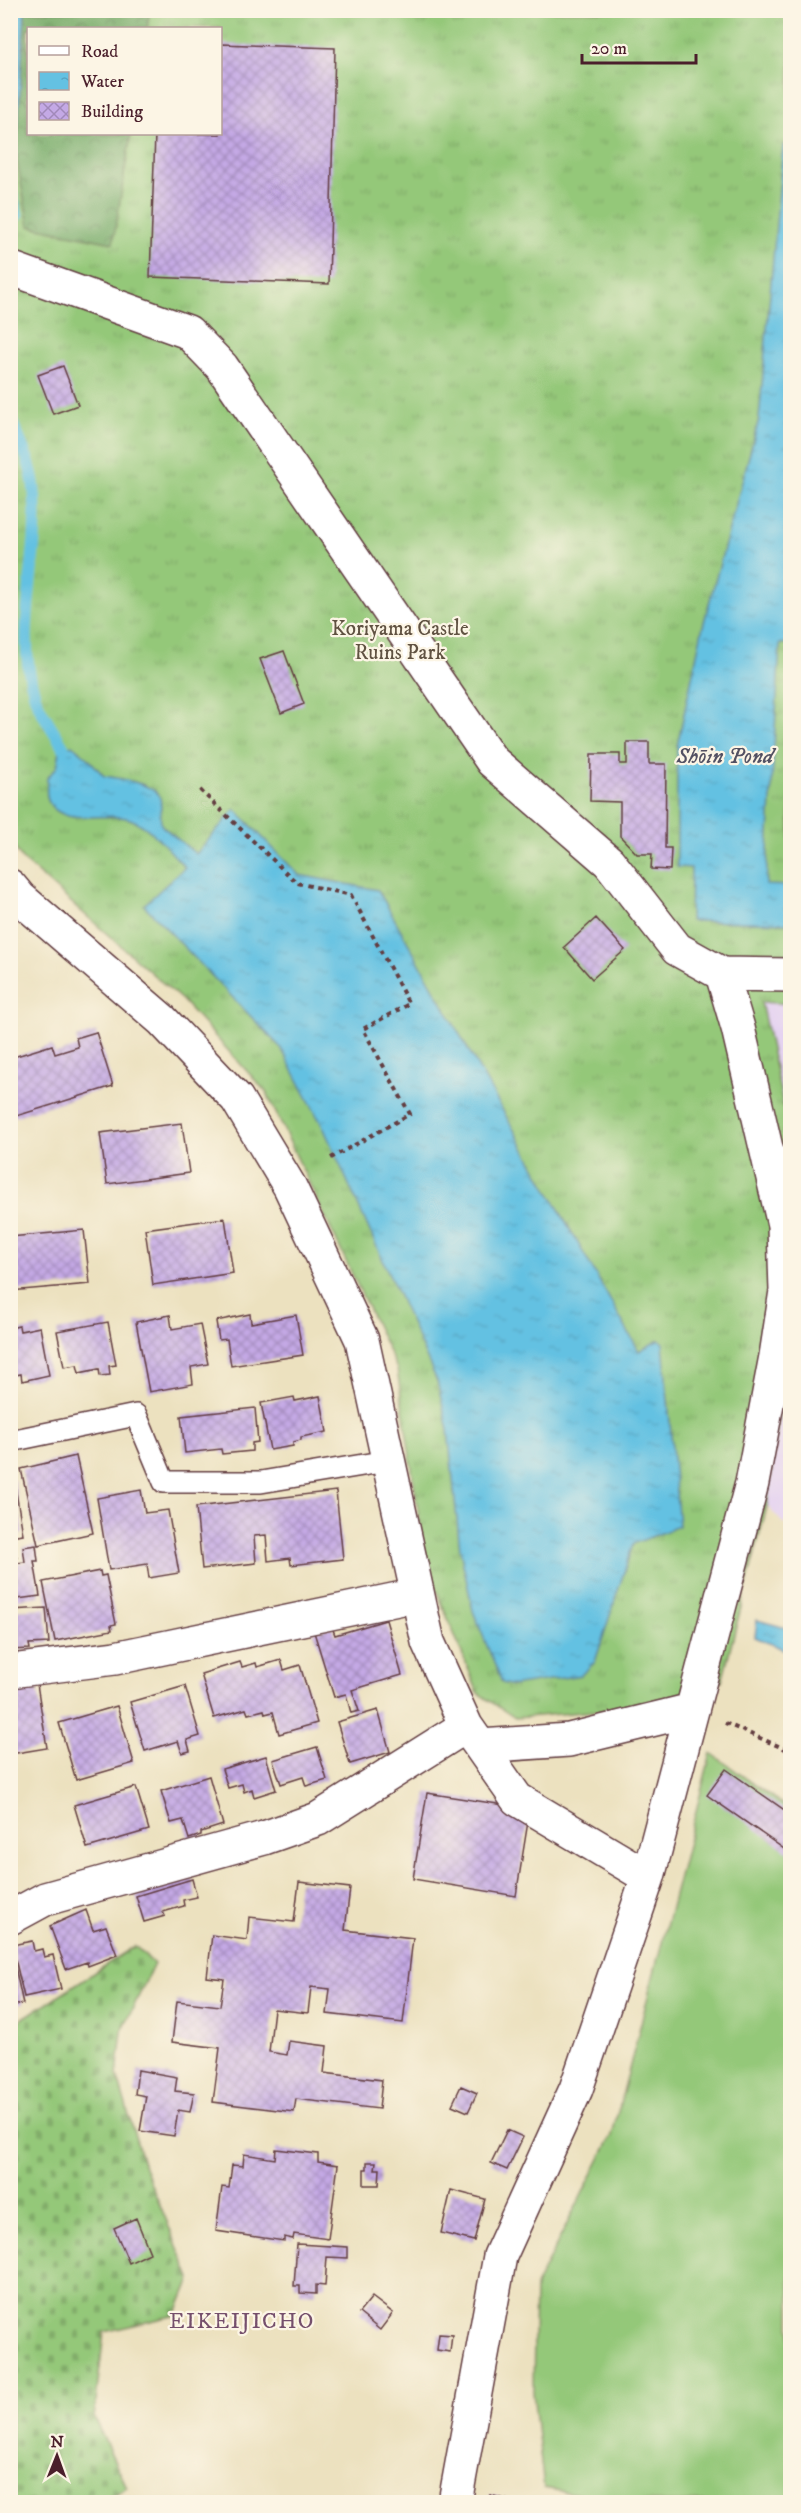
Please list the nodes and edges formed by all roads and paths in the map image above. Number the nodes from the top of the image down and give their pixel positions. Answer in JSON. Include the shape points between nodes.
{"nodes":[{"id":1,"x":10,"y":268,"type":"edge"},
{"id":2,"x":200,"y":790,"type":"dead end"},
{"id":3,"x":14,"y":894,"type":"edge"},
{"id":4,"x":722,"y":974,"type":"junction"},
{"id":5,"x":790,"y":975,"type":"edge"},
{"id":6,"x":331,"y":1158,"type":"dead end"},
{"id":7,"x":10,"y":1440,"type":"edge"},
{"id":8,"x":387,"y":1461,"type":"junction"},
{"id":9,"x":417,"y":1595,"type":"junction"},
{"id":10,"x":10,"y":1671,"type":"edge"},
{"id":11,"x":790,"y":1674,"type":"edge"},
{"id":12,"x":790,"y":1694,"type":"edge"},
{"id":13,"x":692,"y":1710,"type":"junction"},
{"id":14,"x":473,"y":1736,"type":"junction"},
{"id":15,"x":790,"y":1750,"type":"edge"},
{"id":16,"x":648,"y":1876,"type":"junction"},
{"id":17,"x":10,"y":1918,"type":"edge"},
{"id":18,"x":455,"y":2502,"type":"edge"}],
"edges":[{"from":1,"to":4,"type":"street","via":[[188,332],[222,367],[492,761],[609,862],[677,949]]},
{"from":2,"to":6,"type":"path","via":[[297,883],[351,895],[409,1004],[363,1029],[410,1114]]},
{"from":3,"to":8,"type":"street","via":[[162,1020],[237,1100],[290,1187],[362,1340]]},
{"from":4,"to":5,"type":"street"},
{"from":4,"to":13,"type":"street","via":[[784,1225],[786,1291],[752,1483]]},
{"from":7,"to":8,"type":"lane","via":[[136,1415],[164,1482],[261,1482]]},
{"from":8,"to":9,"type":"street"},
{"from":9,"to":10,"type":"street","via":[[116,1658]]},
{"from":9,"to":14,"type":"street","via":[[428,1642]]},
{"from":11,"to":12,"type":"path","via":[[784,1692]]},
{"from":13,"to":14,"type":"street","via":[[569,1740]]},
{"from":13,"to":15,"type":"path"},
{"from":13,"to":16,"type":"street"},
{"from":14,"to":16,"type":"street","via":[[518,1799]]},
{"from":14,"to":17,"type":"street","via":[[318,1819],[264,1838],[45,1899]]},
{"from":16,"to":18,"type":"street","via":[[576,2089],[500,2256]]}]}
